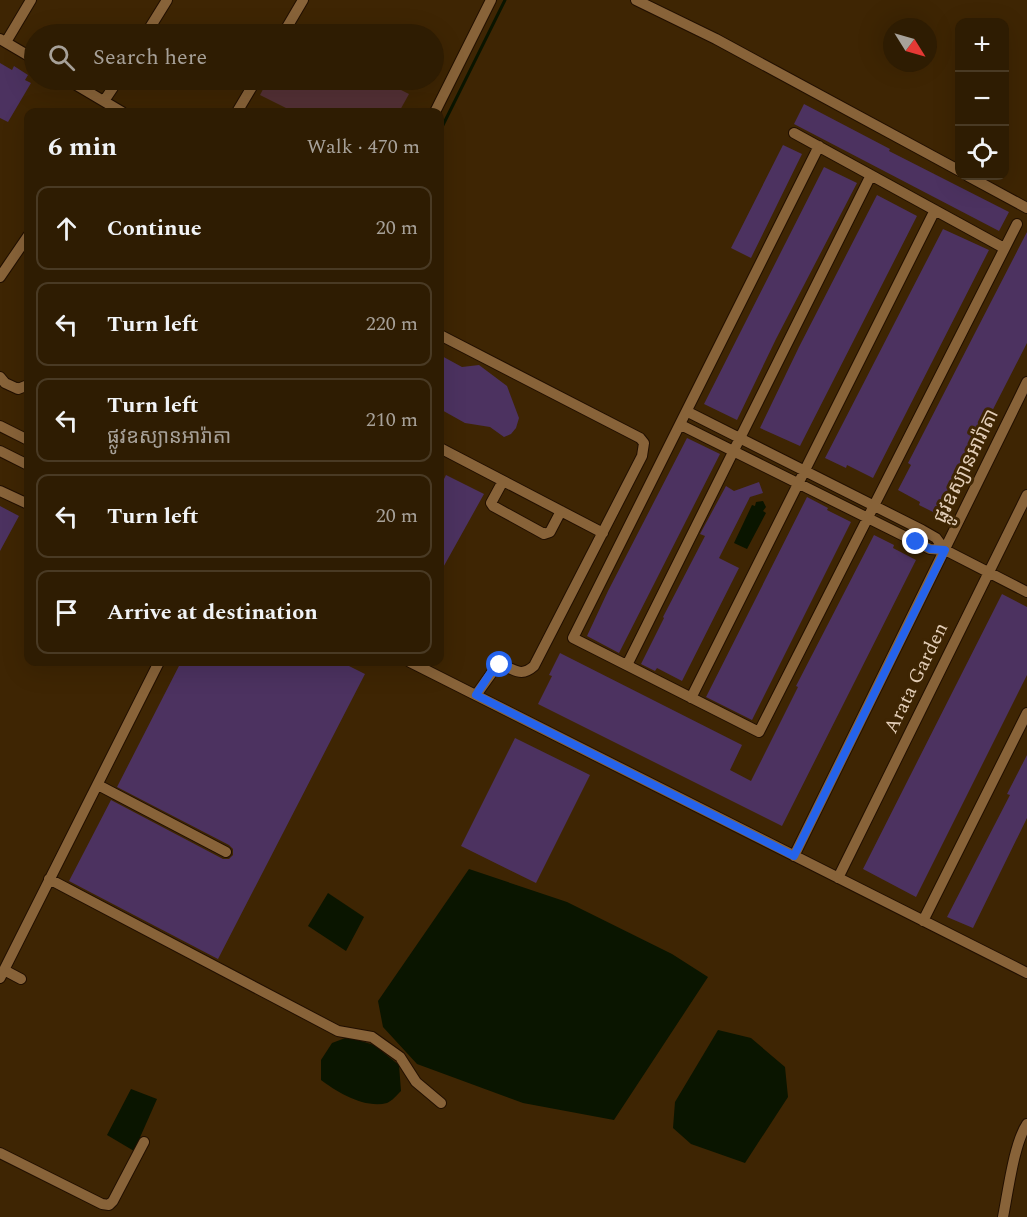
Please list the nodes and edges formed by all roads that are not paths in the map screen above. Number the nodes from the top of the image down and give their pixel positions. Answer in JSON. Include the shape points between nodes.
{"nodes":[{"id":1,"x":31,"y":0,"type":"edge"},
{"id":2,"x":167,"y":0,"type":"edge"},
{"id":3,"x":303,"y":0,"type":"edge"},
{"id":4,"x":491,"y":0,"type":"edge"},
{"id":5,"x":636,"y":0,"type":"edge"},
{"id":6,"x":152,"y":24,"type":"edge"},
{"id":7,"x":289,"y":24,"type":"edge"},
{"id":8,"x":3,"y":40,"type":"edge"},
{"id":9,"x":24,"y":53,"type":"edge"},
{"id":10,"x":85,"y":90,"type":"edge"},
{"id":11,"x":111,"y":90,"type":"edge"},
{"id":12,"x":250,"y":90,"type":"edge"},
{"id":13,"x":104,"y":101,"type":"junction"},
{"id":14,"x":115,"y":108,"type":"edge"},
{"id":15,"x":239,"y":108,"type":"edge"},
{"id":16,"x":437,"y":108,"type":"edge"},
{"id":17,"x":794,"y":132,"type":"dead end"},
{"id":18,"x":819,"y":146,"type":"junction"},
{"id":19,"x":955,"y":168,"type":"edge"},
{"id":20,"x":871,"y":175,"type":"junction"},
{"id":21,"x":975,"y":180,"type":"edge"},
{"id":22,"x":1027,"y":208,"type":"edge"},
{"id":23,"x":935,"y":210,"type":"junction"},
{"id":24,"x":1017,"y":224,"type":"dead end"},
{"id":25,"x":24,"y":242,"type":"edge"},
{"id":26,"x":1004,"y":248,"type":"junction"},
{"id":27,"x":0,"y":277,"type":"edge"},
{"id":28,"x":444,"y":336,"type":"edge"},
{"id":29,"x":0,"y":377,"type":"edge"},
{"id":30,"x":1027,"y":382,"type":"edge"},
{"id":31,"x":24,"y":387,"type":"edge"},
{"id":32,"x":688,"y":412,"type":"junction"},
{"id":33,"x":681,"y":425,"type":"junction"},
{"id":34,"x":0,"y":426,"type":"edge"},
{"id":35,"x":24,"y":438,"type":"edge"},
{"id":36,"x":741,"y":438,"type":"junction"},
{"id":37,"x":0,"y":451,"type":"edge"},
{"id":38,"x":444,"y":451,"type":"edge"},
{"id":39,"x":734,"y":452,"type":"junction"},
{"id":40,"x":24,"y":463,"type":"edge"},
{"id":41,"x":805,"y":471,"type":"junction"},
{"id":42,"x":503,"y":481,"type":"junction"},
{"id":43,"x":799,"y":484,"type":"junction"},
{"id":44,"x":0,"y":491,"type":"edge"},
{"id":45,"x":1027,"y":495,"type":"edge"},
{"id":46,"x":24,"y":502,"type":"edge"},
{"id":47,"x":874,"y":505,"type":"junction"},
{"id":48,"x":561,"y":511,"type":"junction"},
{"id":49,"x":867,"y":518,"type":"junction"},
{"id":50,"x":603,"y":533,"type":"junction"},
{"id":51,"x":945,"y":550,"type":"junction"},
{"id":52,"x":989,"y":572,"type":"junction"},
{"id":53,"x":1027,"y":592,"type":"edge"},
{"id":54,"x":627,"y":665,"type":"junction"},
{"id":55,"x":157,"y":666,"type":"edge"},
{"id":56,"x":418,"y":666,"type":"edge"},
{"id":57,"x":476,"y":695,"type":"junction"},
{"id":58,"x":691,"y":698,"type":"junction"},
{"id":59,"x":1027,"y":712,"type":"edge"},
{"id":60,"x":98,"y":785,"type":"junction"},
{"id":61,"x":226,"y":852,"type":"dead end"},
{"id":62,"x":794,"y":856,"type":"junction"},
{"id":63,"x":838,"y":878,"type":"junction"},
{"id":64,"x":50,"y":879,"type":"junction"},
{"id":65,"x":923,"y":921,"type":"junction"},
{"id":66,"x":1027,"y":973,"type":"edge"},
{"id":67,"x":2,"y":974,"type":"edge"},
{"id":68,"x":21,"y":979,"type":"dead end"},
{"id":69,"x":441,"y":1103,"type":"dead end"},
{"id":70,"x":1027,"y":1124,"type":"edge"},
{"id":71,"x":144,"y":1142,"type":"dead end"},
{"id":72,"x":0,"y":1153,"type":"edge"},
{"id":73,"x":1004,"y":1217,"type":"edge"}],
"edges":[{"from":1,"to":8,"type":"street"},
{"from":2,"to":6,"type":"street"},
{"from":3,"to":7,"type":"street"},
{"from":4,"to":16,"type":"street"},
{"from":5,"to":19,"type":"street"},
{"from":8,"to":9,"type":"street"},
{"from":10,"to":13,"type":"street"},
{"from":11,"to":13,"type":"street"},
{"from":12,"to":15,"type":"street"},
{"from":13,"to":14,"type":"street"},
{"from":17,"to":18,"type":"street"},
{"from":18,"to":20,"type":"street"},
{"from":18,"to":32,"type":"street"},
{"from":20,"to":23,"type":"street"},
{"from":20,"to":36,"type":"street"},
{"from":21,"to":22,"type":"street"},
{"from":23,"to":26,"type":"street"},
{"from":23,"to":41,"type":"street"},
{"from":24,"to":26,"type":"street"},
{"from":25,"to":27,"type":"street"},
{"from":26,"to":47,"type":"street"},
{"from":28,"to":50,"type":"street","via":[[640,438],[644,443],[642,456]]},
{"from":29,"to":31,"type":"street","via":[[18,389]]},
{"from":30,"to":51,"type":"street","name":"ផ្លូវឧស្យានអារ៉ាតា"},
{"from":32,"to":33,"type":"street"},
{"from":32,"to":36,"type":"street"},
{"from":33,"to":39,"type":"street"},
{"from":33,"to":54,"type":"street","via":[[573,638]]},
{"from":34,"to":35,"type":"street"},
{"from":36,"to":39,"type":"street"},
{"from":36,"to":41,"type":"street"},
{"from":37,"to":40,"type":"street"},
{"from":38,"to":42,"type":"street"},
{"from":39,"to":43,"type":"street"},
{"from":39,"to":54,"type":"street"},
{"from":41,"to":43,"type":"street"},
{"from":41,"to":47,"type":"street"},
{"from":42,"to":48,"type":"street"},
{"from":42,"to":48,"type":"street","via":[[493,506],[544,534],[550,532]]},
{"from":43,"to":49,"type":"street"},
{"from":43,"to":58,"type":"street"},
{"from":44,"to":46,"type":"street"},
{"from":45,"to":52,"type":"street","name":"Arata Garden"},
{"from":47,"to":49,"type":"street"},
{"from":47,"to":51,"type":"street","via":[[936,537]]},
{"from":48,"to":50,"type":"street"},
{"from":49,"to":51,"type":"street","via":[[930,549]]},
{"from":49,"to":58,"type":"street","via":[[759,732]]},
{"from":50,"to":57,"type":"street","via":[[534,666],[522,672],[496,667]]},
{"from":51,"to":52,"type":"street"},
{"from":51,"to":62,"type":"street","name":"ផ្លូវឧស្យានអារ៉ាតា"},
{"from":52,"to":53,"type":"street"},
{"from":52,"to":63,"type":"street","name":"Arata Garden"},
{"from":54,"to":58,"type":"street"},
{"from":55,"to":60,"type":"street"},
{"from":56,"to":57,"type":"street"},
{"from":57,"to":62,"type":"street"},
{"from":59,"to":65,"type":"street"},
{"from":60,"to":61,"type":"street"},
{"from":60,"to":64,"type":"street"},
{"from":62,"to":63,"type":"street"},
{"from":63,"to":65,"type":"street"},
{"from":64,"to":67,"type":"street"},
{"from":64,"to":69,"type":"street","via":[[338,1031],[372,1037],[400,1056],[416,1083]]},
{"from":65,"to":66,"type":"street"},
{"from":67,"to":68,"type":"street"},
{"from":70,"to":73,"type":"street","via":[[1016,1155]]},
{"from":71,"to":72,"type":"street","via":[[109,1205]]}]}
